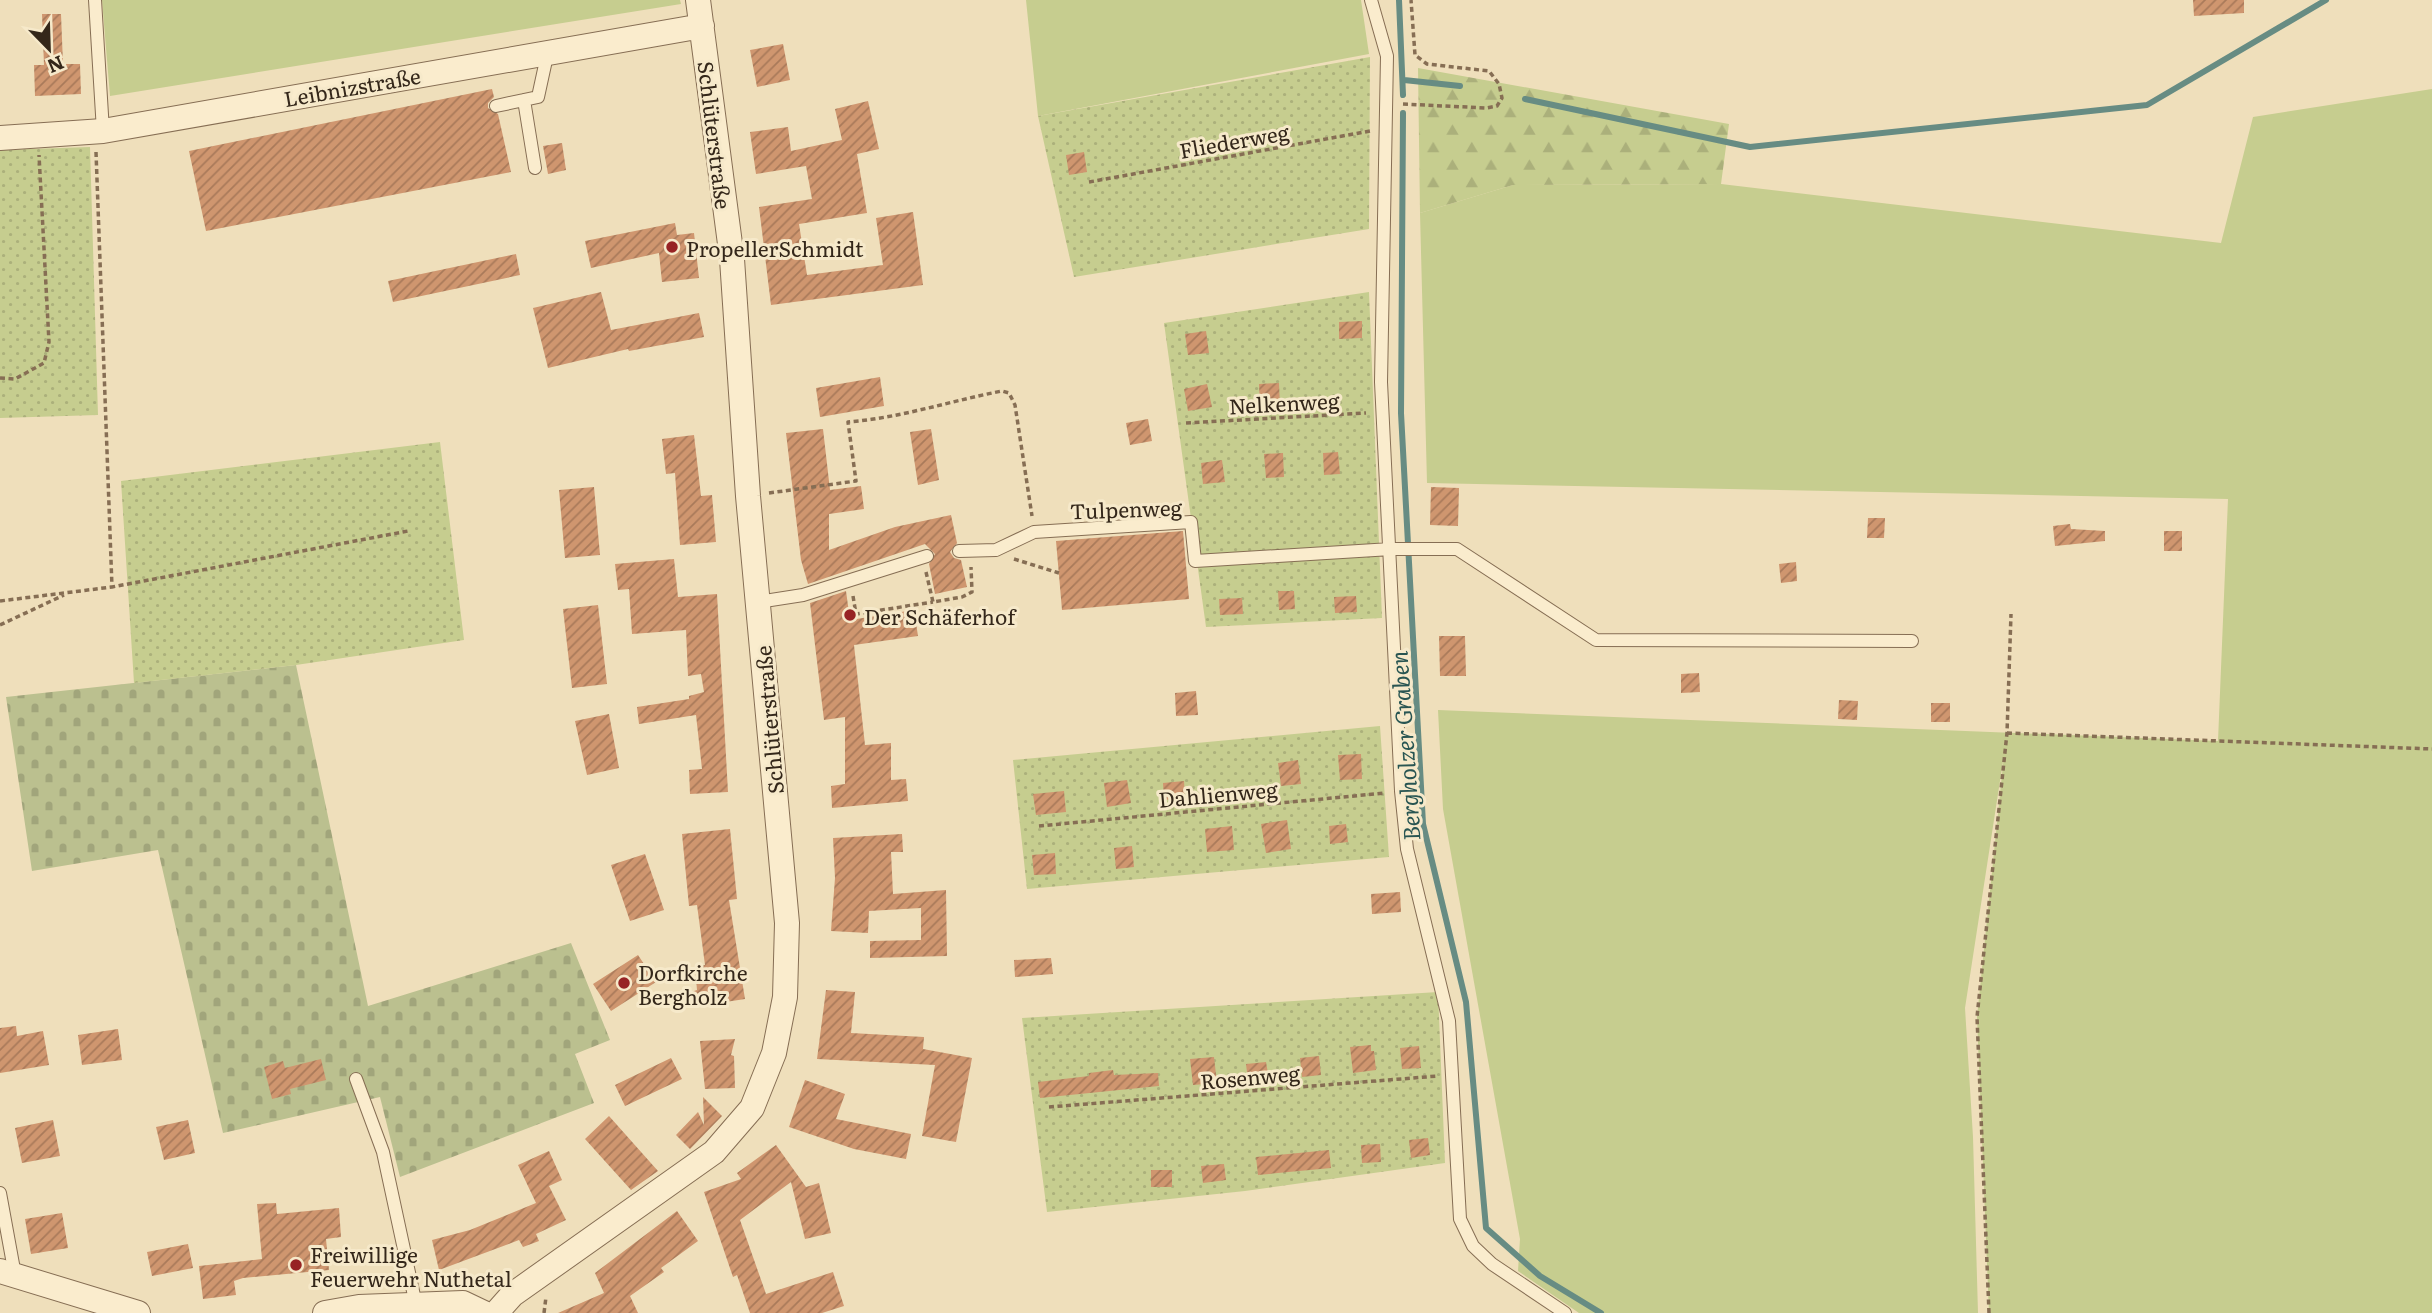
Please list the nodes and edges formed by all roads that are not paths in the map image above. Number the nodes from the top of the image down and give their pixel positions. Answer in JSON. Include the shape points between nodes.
{"nodes":[{"id":1,"x":95,"y":0,"type":"edge"},
{"id":2,"x":698,"y":0,"type":"edge"},
{"id":3,"x":1371,"y":0,"type":"edge"},
{"id":4,"x":702,"y":26,"type":"junction"},
{"id":5,"x":548,"y":51,"type":"junction"},
{"id":6,"x":524,"y":100,"type":"junction"},
{"id":7,"x":496,"y":106,"type":"dead end"},
{"id":8,"x":99,"y":132,"type":"junction"},
{"id":9,"x":0,"y":138,"type":"edge"},
{"id":10,"x":536,"y":168,"type":"dead end"},
{"id":11,"x":1391,"y":549,"type":"junction"},
{"id":12,"x":964,"y":551,"type":"road end"},
{"id":13,"x":925,"y":557,"type":"road end"},
{"id":14,"x":758,"y":603,"type":"junction"},
{"id":15,"x":1912,"y":641,"type":"dead end"},
{"id":16,"x":356,"y":1079,"type":"dead end"},
{"id":17,"x":0,"y":1193,"type":"edge"},
{"id":18,"x":7,"y":1274,"type":"edge"},
{"id":19,"x":416,"y":1305,"type":"junction"},
{"id":20,"x":138,"y":1313,"type":"edge"},
{"id":21,"x":325,"y":1313,"type":"edge"},
{"id":22,"x":484,"y":1313,"type":"edge"},
{"id":23,"x":496,"y":1313,"type":"edge"},
{"id":24,"x":1565,"y":1313,"type":"edge"}],
"edges":[{"from":1,"to":8,"type":"lane"},
{"from":2,"to":4,"type":"street","name":"Schlüterstraße"},
{"from":3,"to":11,"type":"lane","via":[[1387,56],[1383,412]]},
{"from":4,"to":5,"type":"street","name":"Leibnizstraße"},
{"from":4,"to":14,"type":"street","name":"Schlüterstraße","via":[[732,259]]},
{"from":5,"to":6,"type":"lane","via":[[538,97]]},
{"from":5,"to":8,"type":"street","name":"Leibnizstraße"},
{"from":6,"to":7,"type":"lane"},
{"from":6,"to":10,"type":"lane"},
{"from":8,"to":9,"type":"street","name":"Leibnizstraße"},
{"from":11,"to":12,"type":"lane","name":"Tulpenweg","via":[[1195,561],[1191,522],[1034,532],[996,550]]},
{"from":11,"to":15,"type":"lane","via":[[1457,549],[1596,640]]},
{"from":11,"to":24,"type":"lane","via":[[1401,791],[1407,849],[1449,1021],[1460,1219],[1473,1245],[1492,1264]]},
{"from":13,"to":14,"type":"lane","via":[[803,595]]},
{"from":14,"to":23,"type":"street","name":"Schlüterstraße","via":[[787,923],[786,997],[774,1053],[752,1108],[714,1152],[512,1295]]},
{"from":16,"to":19,"type":"lane","via":[[383,1152]]},
{"from":17,"to":18,"type":"lane"},
{"from":18,"to":20,"type":"street"},
{"from":19,"to":21,"type":"street"},
{"from":19,"to":22,"type":"street","via":[[463,1303]]}]}
